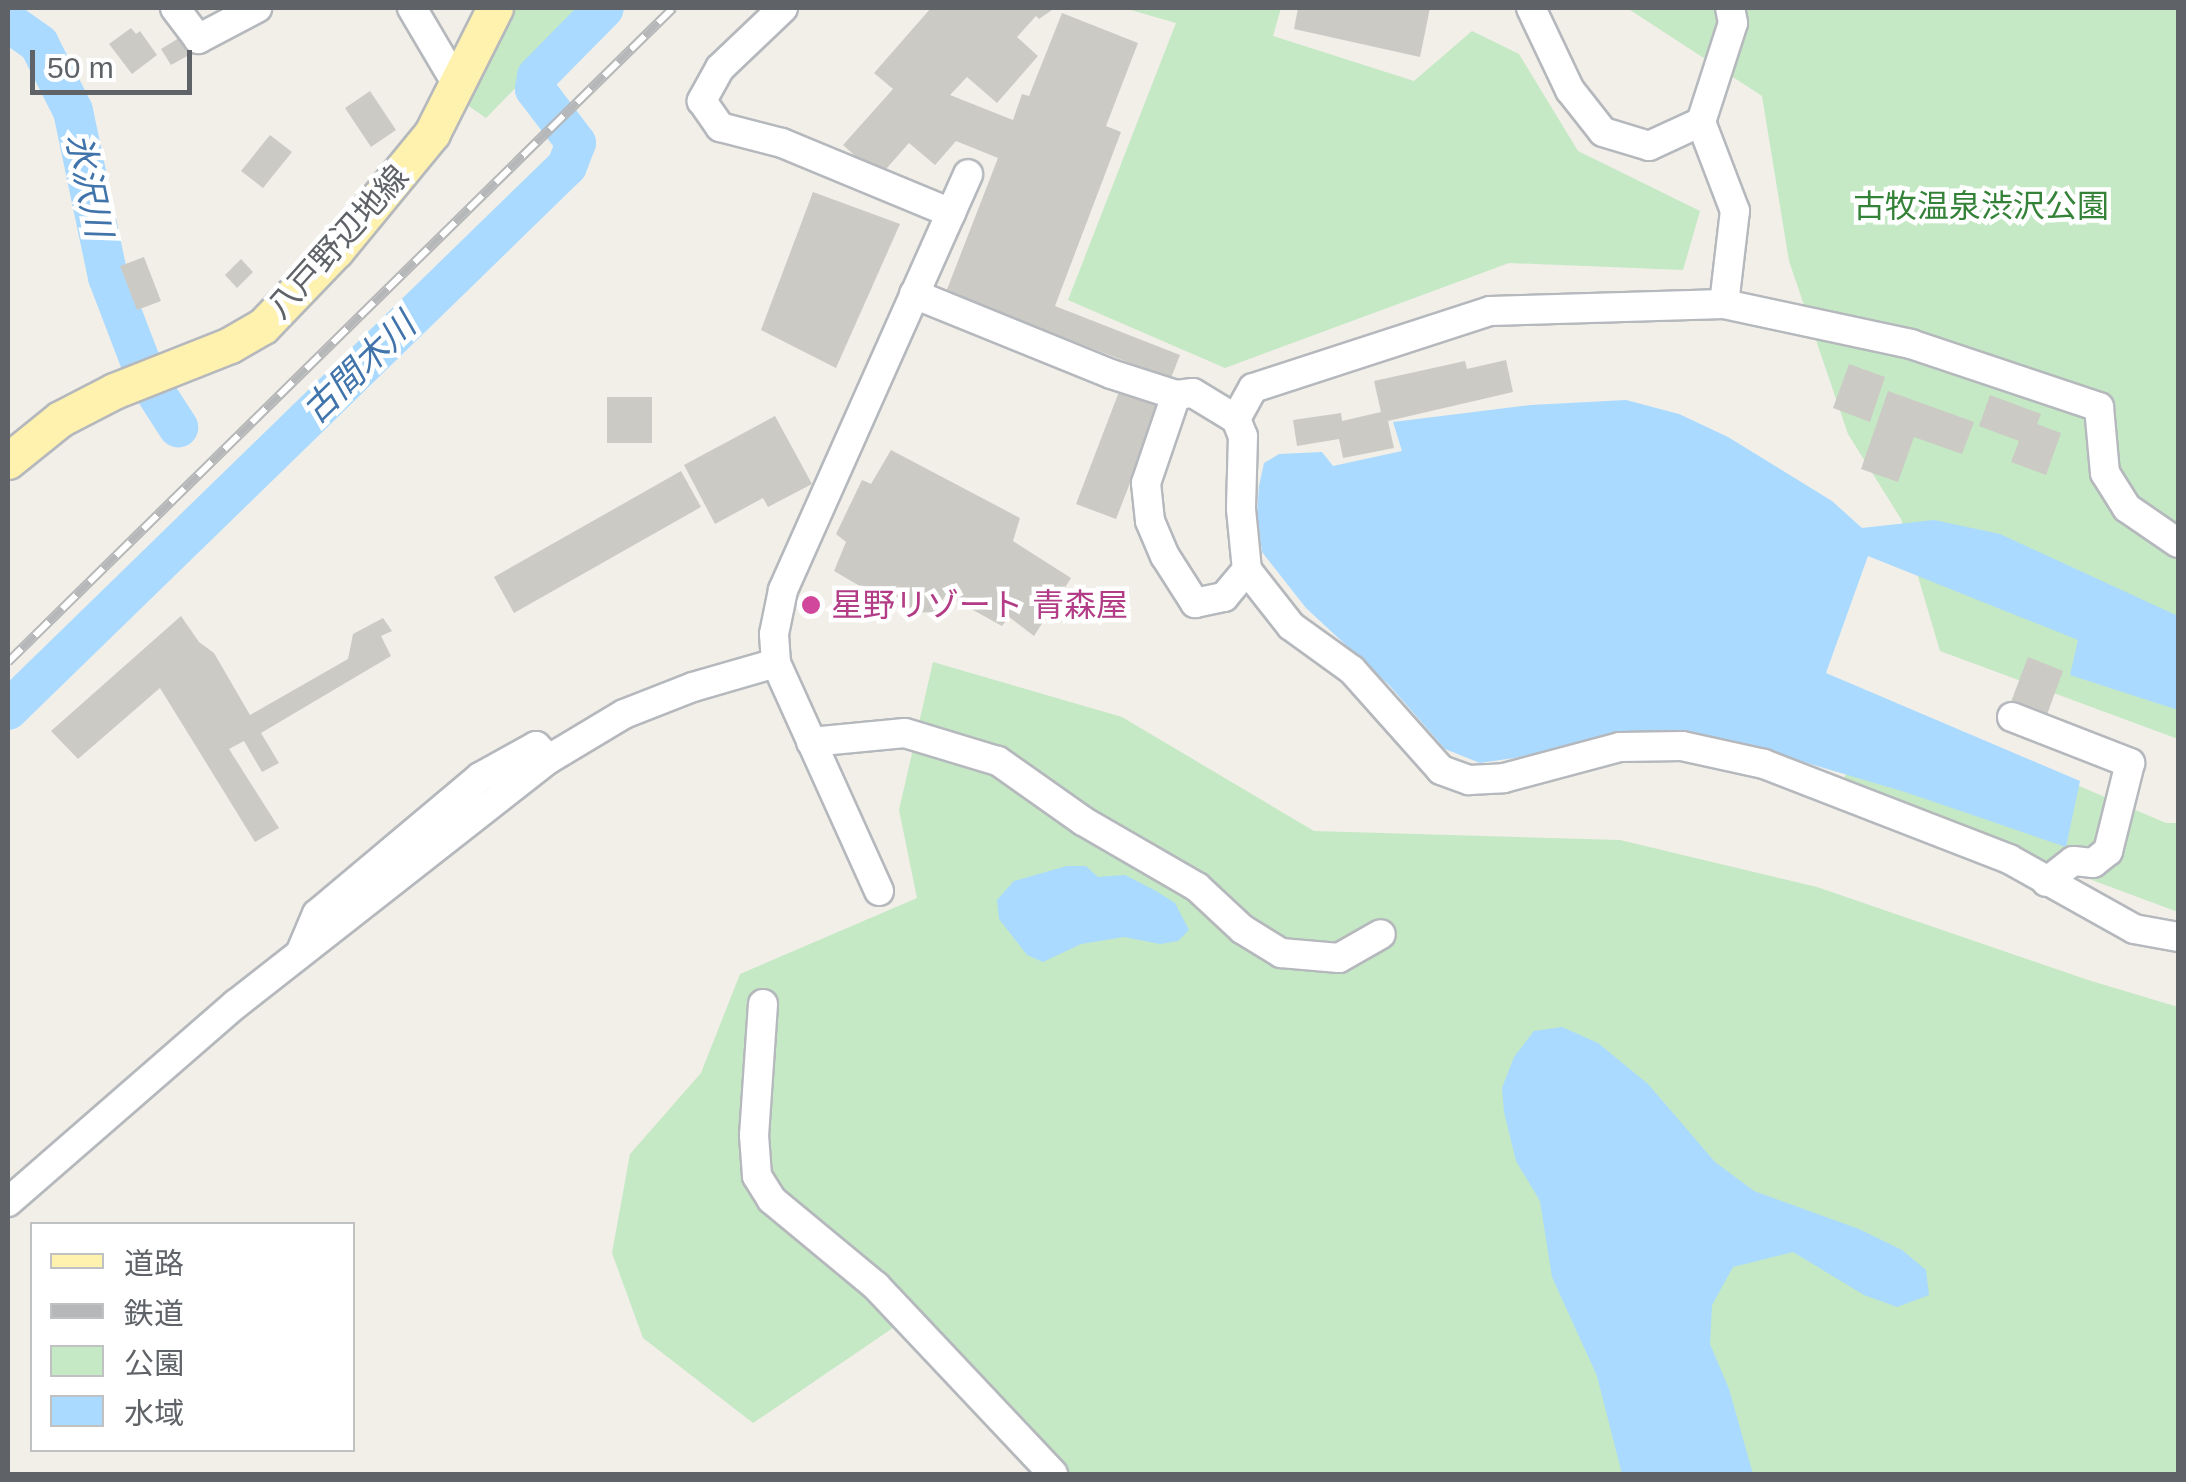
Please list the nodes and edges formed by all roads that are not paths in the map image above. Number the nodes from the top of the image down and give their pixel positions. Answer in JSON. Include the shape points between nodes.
{"nodes":[{"id":1,"x":175,"y":8,"type":"edge"},
{"id":2,"x":257,"y":8,"type":"edge"},
{"id":3,"x":412,"y":8,"type":"edge"},
{"id":4,"x":495,"y":8,"type":"edge"},
{"id":5,"x":782,"y":8,"type":"edge"},
{"id":6,"x":1531,"y":8,"type":"edge"},
{"id":7,"x":1730,"y":8,"type":"edge"},
{"id":8,"x":458,"y":86,"type":"junction"},
{"id":9,"x":1701,"y":122,"type":"junction"},
{"id":10,"x":968,"y":174,"type":"dead end"},
{"id":11,"x":950,"y":213,"type":"junction"},
{"id":12,"x":914,"y":294,"type":"junction"},
{"id":13,"x":1724,"y":304,"type":"junction"},
{"id":14,"x":1176,"y":396,"type":"junction"},
{"id":15,"x":1236,"y":419,"type":"junction"},
{"id":16,"x":8,"y":462,"type":"edge"},
{"id":17,"x":2178,"y":543,"type":"edge"},
{"id":18,"x":1246,"y":570,"type":"junction"},
{"id":19,"x":776,"y":664,"type":"junction"},
{"id":20,"x":2012,"y":717,"type":"dead end"},
{"id":21,"x":811,"y":742,"type":"junction"},
{"id":22,"x":2046,"y":882,"type":"junction"},
{"id":23,"x":879,"y":891,"type":"dead end"},
{"id":24,"x":1381,"y":934,"type":"dead end"},
{"id":25,"x":2178,"y":938,"type":"edge"},
{"id":26,"x":763,"y":1004,"type":"dead end"},
{"id":27,"x":8,"y":1202,"type":"edge"},
{"id":28,"x":1053,"y":1474,"type":"edge"}],
"edges":[{"from":1,"to":2,"type":"street","via":[[198,38]]},
{"from":3,"to":8,"type":"street"},
{"from":4,"to":8,"type":"main road","name":"八戸野辺地線"},
{"from":5,"to":11,"type":"street","via":[[720,68],[702,101],[720,127],[782,143]]},
{"from":6,"to":9,"type":"street","via":[[1570,90],[1604,132],[1649,146]]},
{"from":7,"to":9,"type":"street","via":[[1733,24]]},
{"from":8,"to":16,"type":"main road","name":"八戸野辺地線","via":[[395,183],[263,326],[60,419]]},
{"from":9,"to":13,"type":"street","via":[[1735,211]]},
{"from":10,"to":11,"type":"street"},
{"from":11,"to":12,"type":"street"},
{"from":12,"to":14,"type":"street"},
{"from":12,"to":19,"type":"street","via":[[782,590]]},
{"from":13,"to":15,"type":"street","via":[[1490,311],[1253,388]]},
{"from":13,"to":17,"type":"street","via":[[1911,344],[2099,407],[2106,474],[2127,508]]},
{"from":14,"to":15,"type":"street","via":[[1193,393]]},
{"from":14,"to":18,"type":"street","via":[[1146,484],[1150,521],[1195,603],[1224,597]]},
{"from":15,"to":18,"type":"street"},
{"from":18,"to":22,"type":"street","via":[[1291,626],[1352,670],[1441,770],[1469,780],[1504,778],[1620,748],[1682,746],[1764,764],[2009,859]]},
{"from":19,"to":21,"type":"street"},
{"from":19,"to":27,"type":"street","via":[[693,686],[624,714],[549,759],[145,1078]]},
{"from":20,"to":22,"type":"street","via":[[2130,764],[2108,851],[2094,863],[2073,861]]},
{"from":21,"to":23,"type":"street"},
{"from":21,"to":24,"type":"street","via":[[905,733],[998,761],[1197,887],[1242,929],[1281,953],[1339,958]]},
{"from":22,"to":25,"type":"street","via":[[2134,929]]},
{"from":26,"to":28,"type":"street","via":[[757,1176],[772,1200],[876,1286]]}]}
